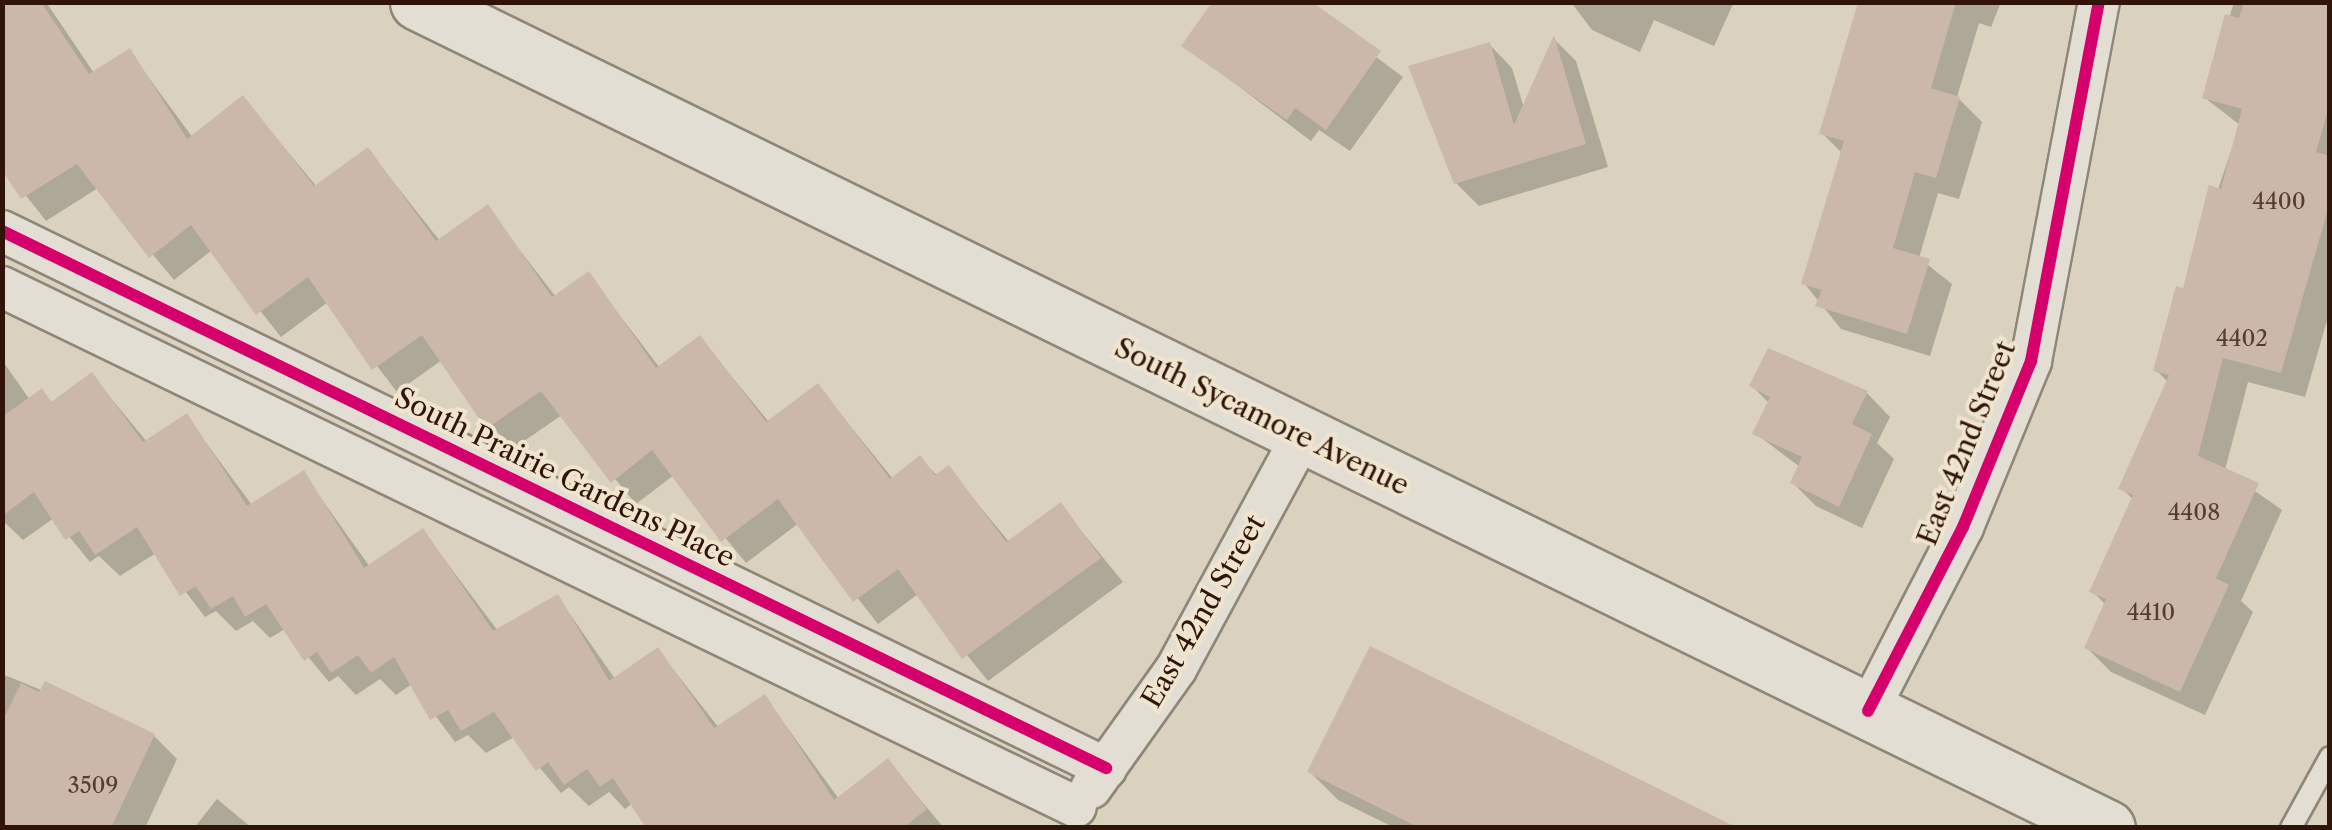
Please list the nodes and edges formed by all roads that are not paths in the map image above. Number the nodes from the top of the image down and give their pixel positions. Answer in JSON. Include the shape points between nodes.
{"nodes":[{"id":1,"x":418,"y":2,"type":"edge"},
{"id":2,"x":2099,"y":2,"type":"edge"},
{"id":3,"x":2,"y":232,"type":"edge"},
{"id":4,"x":2,"y":288,"type":"edge"},
{"id":5,"x":1302,"y":436,"type":"junction"},
{"id":6,"x":1868,"y":711,"type":"junction"},
{"id":7,"x":2330,"y":757,"type":"edge"},
{"id":8,"x":1106,"y":768,"type":"junction"},
{"id":9,"x":1067,"y":817,"type":"edge"},
{"id":10,"x":2106,"y":828,"type":"edge"},
{"id":11,"x":2291,"y":828,"type":"edge"}],
"edges":[{"from":1,"to":5,"type":"main road","name":"South Sycamore Avenue"},
{"from":2,"to":6,"type":"street","name":"East 42nd Street","via":[[2032,361],[1962,527]]},
{"from":3,"to":8,"type":"street","name":"South Prairie Gardens Place"},
{"from":4,"to":9,"type":"street"},
{"from":5,"to":6,"type":"main road","name":"South Sycamore Avenue"},
{"from":5,"to":8,"type":"street","name":"East 42nd Street","via":[[1176,668]]},
{"from":6,"to":10,"type":"main road","name":"South Sycamore Avenue"},
{"from":7,"to":11,"type":"lane"},
{"from":8,"to":9,"type":"street","name":"East 42nd Street"}]}
